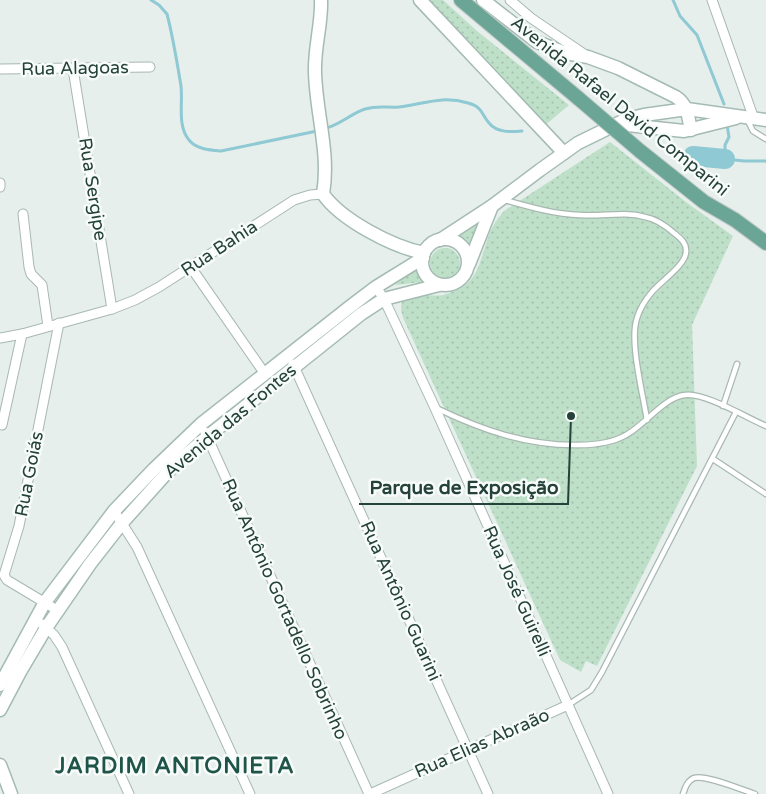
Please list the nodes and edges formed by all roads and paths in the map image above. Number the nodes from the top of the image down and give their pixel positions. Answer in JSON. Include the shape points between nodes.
{"nodes":[{"id":1,"x":321,"y":0,"type":"edge"},
{"id":2,"x":420,"y":0,"type":"edge"},
{"id":3,"x":461,"y":0,"type":"edge"},
{"id":4,"x":483,"y":0,"type":"edge"},
{"id":5,"x":510,"y":0,"type":"edge"},
{"id":6,"x":713,"y":1,"type":"edge"},
{"id":7,"x":588,"y":57,"type":"junction"},
{"id":8,"x":150,"y":67,"type":"dead end"},
{"id":9,"x":73,"y":69,"type":"junction"},
{"id":10,"x":0,"y":70,"type":"edge"},
{"id":11,"x":686,"y":109,"type":"junction"},
{"id":12,"x":666,"y":112,"type":"junction"},
{"id":13,"x":751,"y":119,"type":"edge"},
{"id":14,"x":618,"y":124,"type":"junction"},
{"id":15,"x":668,"y":130,"type":"junction"},
{"id":16,"x":691,"y":130,"type":"junction"},
{"id":17,"x":766,"y":139,"type":"edge"},
{"id":18,"x":564,"y":153,"type":"junction"},
{"id":19,"x":0,"y":183,"type":"edge"},
{"id":20,"x":0,"y":187,"type":"edge"},
{"id":21,"x":323,"y":194,"type":"junction"},
{"id":22,"x":497,"y":203,"type":"junction"},
{"id":23,"x":23,"y":214,"type":"dead end"},
{"id":24,"x":735,"y":220,"type":"junction"},
{"id":25,"x":766,"y":232,"type":"edge"},
{"id":26,"x":440,"y":240,"type":"junction"},
{"id":27,"x":766,"y":243,"type":"edge"},
{"id":28,"x":423,"y":256,"type":"junction"},
{"id":29,"x":190,"y":266,"type":"junction"},
{"id":30,"x":467,"y":270,"type":"junction"},
{"id":31,"x":440,"y":285,"type":"junction"},
{"id":32,"x":376,"y":287,"type":"junction"},
{"id":33,"x":384,"y":299,"type":"junction"},
{"id":34,"x":112,"y":309,"type":"junction"},
{"id":35,"x":59,"y":323,"type":"junction"},
{"id":36,"x":48,"y":326,"type":"junction"},
{"id":37,"x":22,"y":334,"type":"junction"},
{"id":38,"x":0,"y":338,"type":"edge"},
{"id":39,"x":289,"y":354,"type":"junction"},
{"id":40,"x":737,"y":364,"type":"dead end"},
{"id":41,"x":295,"y":366,"type":"junction"},
{"id":42,"x":265,"y":374,"type":"junction"},
{"id":43,"x":723,"y":406,"type":"junction"},
{"id":44,"x":435,"y":408,"type":"junction"},
{"id":45,"x":736,"y":412,"type":"junction"},
{"id":46,"x":647,"y":420,"type":"junction"},
{"id":47,"x":201,"y":424,"type":"junction"},
{"id":48,"x":2,"y":425,"type":"dead end"},
{"id":49,"x":766,"y":426,"type":"edge"},
{"id":50,"x":207,"y":437,"type":"junction"},
{"id":51,"x":713,"y":459,"type":"junction"},
{"id":52,"x":766,"y":494,"type":"edge"},
{"id":53,"x":114,"y":511,"type":"junction"},
{"id":54,"x":122,"y":523,"type":"junction"},
{"id":55,"x":45,"y":602,"type":"junction"},
{"id":56,"x":57,"y":610,"type":"junction"},
{"id":57,"x":35,"y":619,"type":"junction"},
{"id":58,"x":46,"y":628,"type":"junction"},
{"id":59,"x":0,"y":685,"type":"edge"},
{"id":60,"x":568,"y":705,"type":"junction"},
{"id":61,"x":0,"y":710,"type":"edge"},
{"id":62,"x":469,"y":750,"type":"junction"},
{"id":63,"x":0,"y":765,"type":"edge"},
{"id":64,"x":2,"y":779,"type":"edge"},
{"id":65,"x":12,"y":794,"type":"edge"},
{"id":66,"x":129,"y":794,"type":"edge"},
{"id":67,"x":250,"y":794,"type":"edge"},
{"id":68,"x":369,"y":794,"type":"edge"},
{"id":69,"x":488,"y":794,"type":"edge"},
{"id":70,"x":608,"y":794,"type":"edge"},
{"id":71,"x":683,"y":794,"type":"edge"},
{"id":72,"x":755,"y":794,"type":"edge"}],
"edges":[{"from":1,"to":21,"type":"main road","via":[[315,56],[325,157]]},
{"from":2,"to":18,"type":"main road"},
{"from":3,"to":24,"type":"main road","name":"Avenida Rafael David Comparini","bridge":true,"via":[[640,151],[704,202]]},
{"from":4,"to":7,"type":"main road","via":[[537,42]]},
{"from":5,"to":7,"type":"street"},
{"from":6,"to":13,"type":"street"},
{"from":7,"to":11,"type":"main road","via":[[634,74],[681,100]]},
{"from":8,"to":9,"type":"street","name":"Rua Alagoas"},
{"from":9,"to":10,"type":"street","name":"Rua Alagoas"},
{"from":9,"to":34,"type":"street","name":"Rua Sergipe"},
{"from":11,"to":12,"type":"main road","name":"Avenida das Fontes"},
{"from":11,"to":13,"type":"main road","name":"Avenida das Fontes"},
{"from":11,"to":16,"type":"main road"},
{"from":12,"to":14,"type":"main road","name":"Avenida das Fontes","via":[[636,116]]},
{"from":12,"to":15,"type":"main road"},
{"from":13,"to":16,"type":"main road"},
{"from":13,"to":17,"type":"lane","via":[[753,131]]},
{"from":14,"to":15,"type":"main road"},
{"from":14,"to":18,"type":"main road","name":"Avenida das Fontes"},
{"from":15,"to":16,"type":"main road"},
{"from":18,"to":22,"type":"main road","name":"Avenida das Fontes"},
{"from":19,"to":20,"type":"street"},
{"from":21,"to":28,"type":"main road","via":[[330,205],[344,216],[395,245]]},
{"from":21,"to":29,"type":"street","name":"Rua Bahia","via":[[294,200]]},
{"from":22,"to":26,"type":"main road","name":"Avenida das Fontes"},
{"from":22,"to":30,"type":"main road","name":"Avenida das Fontes"},
{"from":22,"to":46,"type":"lane","via":[[562,214],[643,216],[671,230],[686,245],[684,260],[652,292],[636,319],[635,344]]},
{"from":23,"to":36,"type":"street","via":[[29,267],[42,285]]},
{"from":24,"to":25,"type":"main road","name":"Avenida Rafael David Comparini"},
{"from":24,"to":27,"type":"main road","name":"Avenida Rafael David Comparini"},
{"from":26,"to":28,"type":"main road","name":"Avenida das Fontes"},
{"from":26,"to":30,"type":"main road","via":[[454,241],[464,250]]},
{"from":28,"to":31,"type":"main road","via":[[422,265],[428,278]]},
{"from":28,"to":32,"type":"main road","name":"Avenida das Fontes"},
{"from":29,"to":34,"type":"street","name":"Rua Bahia","via":[[146,294]]},
{"from":29,"to":42,"type":"street"},
{"from":30,"to":31,"type":"main road","name":"Avenida das Fontes","via":[[459,281]]},
{"from":31,"to":33,"type":"main road","name":"Avenida das Fontes"},
{"from":32,"to":33,"type":"street","name":"Rua José Guirelli"},
{"from":32,"to":39,"type":"main road","name":"Avenida das Fontes"},
{"from":33,"to":41,"type":"main road","name":"Avenida das Fontes"},
{"from":33,"to":44,"type":"street","name":"Rua José Guirelli"},
{"from":34,"to":35,"type":"street","name":"Rua Bahia"},
{"from":35,"to":36,"type":"street","name":"Rua Bahia"},
{"from":35,"to":55,"type":"street","name":"Rua Goiás","via":[[19,526],[4,575],[7,580]]},
{"from":36,"to":37,"type":"street","name":"Rua Bahia"},
{"from":37,"to":38,"type":"street","name":"Rua Bahia"},
{"from":37,"to":48,"type":"street"},
{"from":39,"to":41,"type":"street","name":"Rua Antônio Guarini"},
{"from":39,"to":42,"type":"main road","name":"Avenida das Fontes"},
{"from":40,"to":43,"type":"lane"},
{"from":41,"to":50,"type":"main road","name":"Avenida das Fontes"},
{"from":41,"to":62,"type":"street","name":"Rua Antônio Guarini"},
{"from":42,"to":47,"type":"main road","name":"Avenida das Fontes"},
{"from":43,"to":45,"type":"lane"},
{"from":43,"to":46,"type":"lane","via":[[686,394],[671,399]]},
{"from":44,"to":46,"type":"lane","via":[[504,436],[561,445],[610,442],[625,436]]},
{"from":44,"to":60,"type":"street","name":"Rua José Guirelli"},
{"from":45,"to":49,"type":"lane"},
{"from":45,"to":51,"type":"lane"},
{"from":47,"to":50,"type":"street","name":"Rua Antônio Gortadello Sobrinho"},
{"from":47,"to":53,"type":"main road","name":"Avenida das Fontes"},
{"from":50,"to":54,"type":"main road","name":"Avenida das Fontes","via":[[176,463]]},
{"from":50,"to":68,"type":"street","name":"Rua Antônio Gortadello Sobrinho"},
{"from":51,"to":52,"type":"lane"},
{"from":51,"to":60,"type":"lane","via":[[599,678],[590,690]]},
{"from":53,"to":54,"type":"street"},
{"from":53,"to":55,"type":"main road","name":"Avenida das Fontes"},
{"from":54,"to":56,"type":"main road","name":"Avenida das Fontes"},
{"from":54,"to":67,"type":"street","via":[[137,547]]},
{"from":55,"to":56,"type":"street"},
{"from":55,"to":57,"type":"main road","name":"Avenida das Fontes"},
{"from":56,"to":58,"type":"main road","name":"Avenida das Fontes"},
{"from":57,"to":58,"type":"street"},
{"from":57,"to":59,"type":"main road","name":"Avenida das Fontes"},
{"from":58,"to":61,"type":"main road","name":"Avenida das Fontes"},
{"from":58,"to":66,"type":"street","via":[[62,647]]},
{"from":60,"to":62,"type":"street","name":"Rua Elias Abraão"},
{"from":60,"to":70,"type":"street","name":"Rua José Guirelli"},
{"from":62,"to":68,"type":"street","name":"Rua Elias Abraão"},
{"from":62,"to":69,"type":"street","name":"Rua Antônio Guarini"},
{"from":63,"to":64,"type":"main road"},
{"from":64,"to":65,"type":"main road"},
{"from":71,"to":72,"type":"lane","via":[[691,780],[701,777]]}]}
